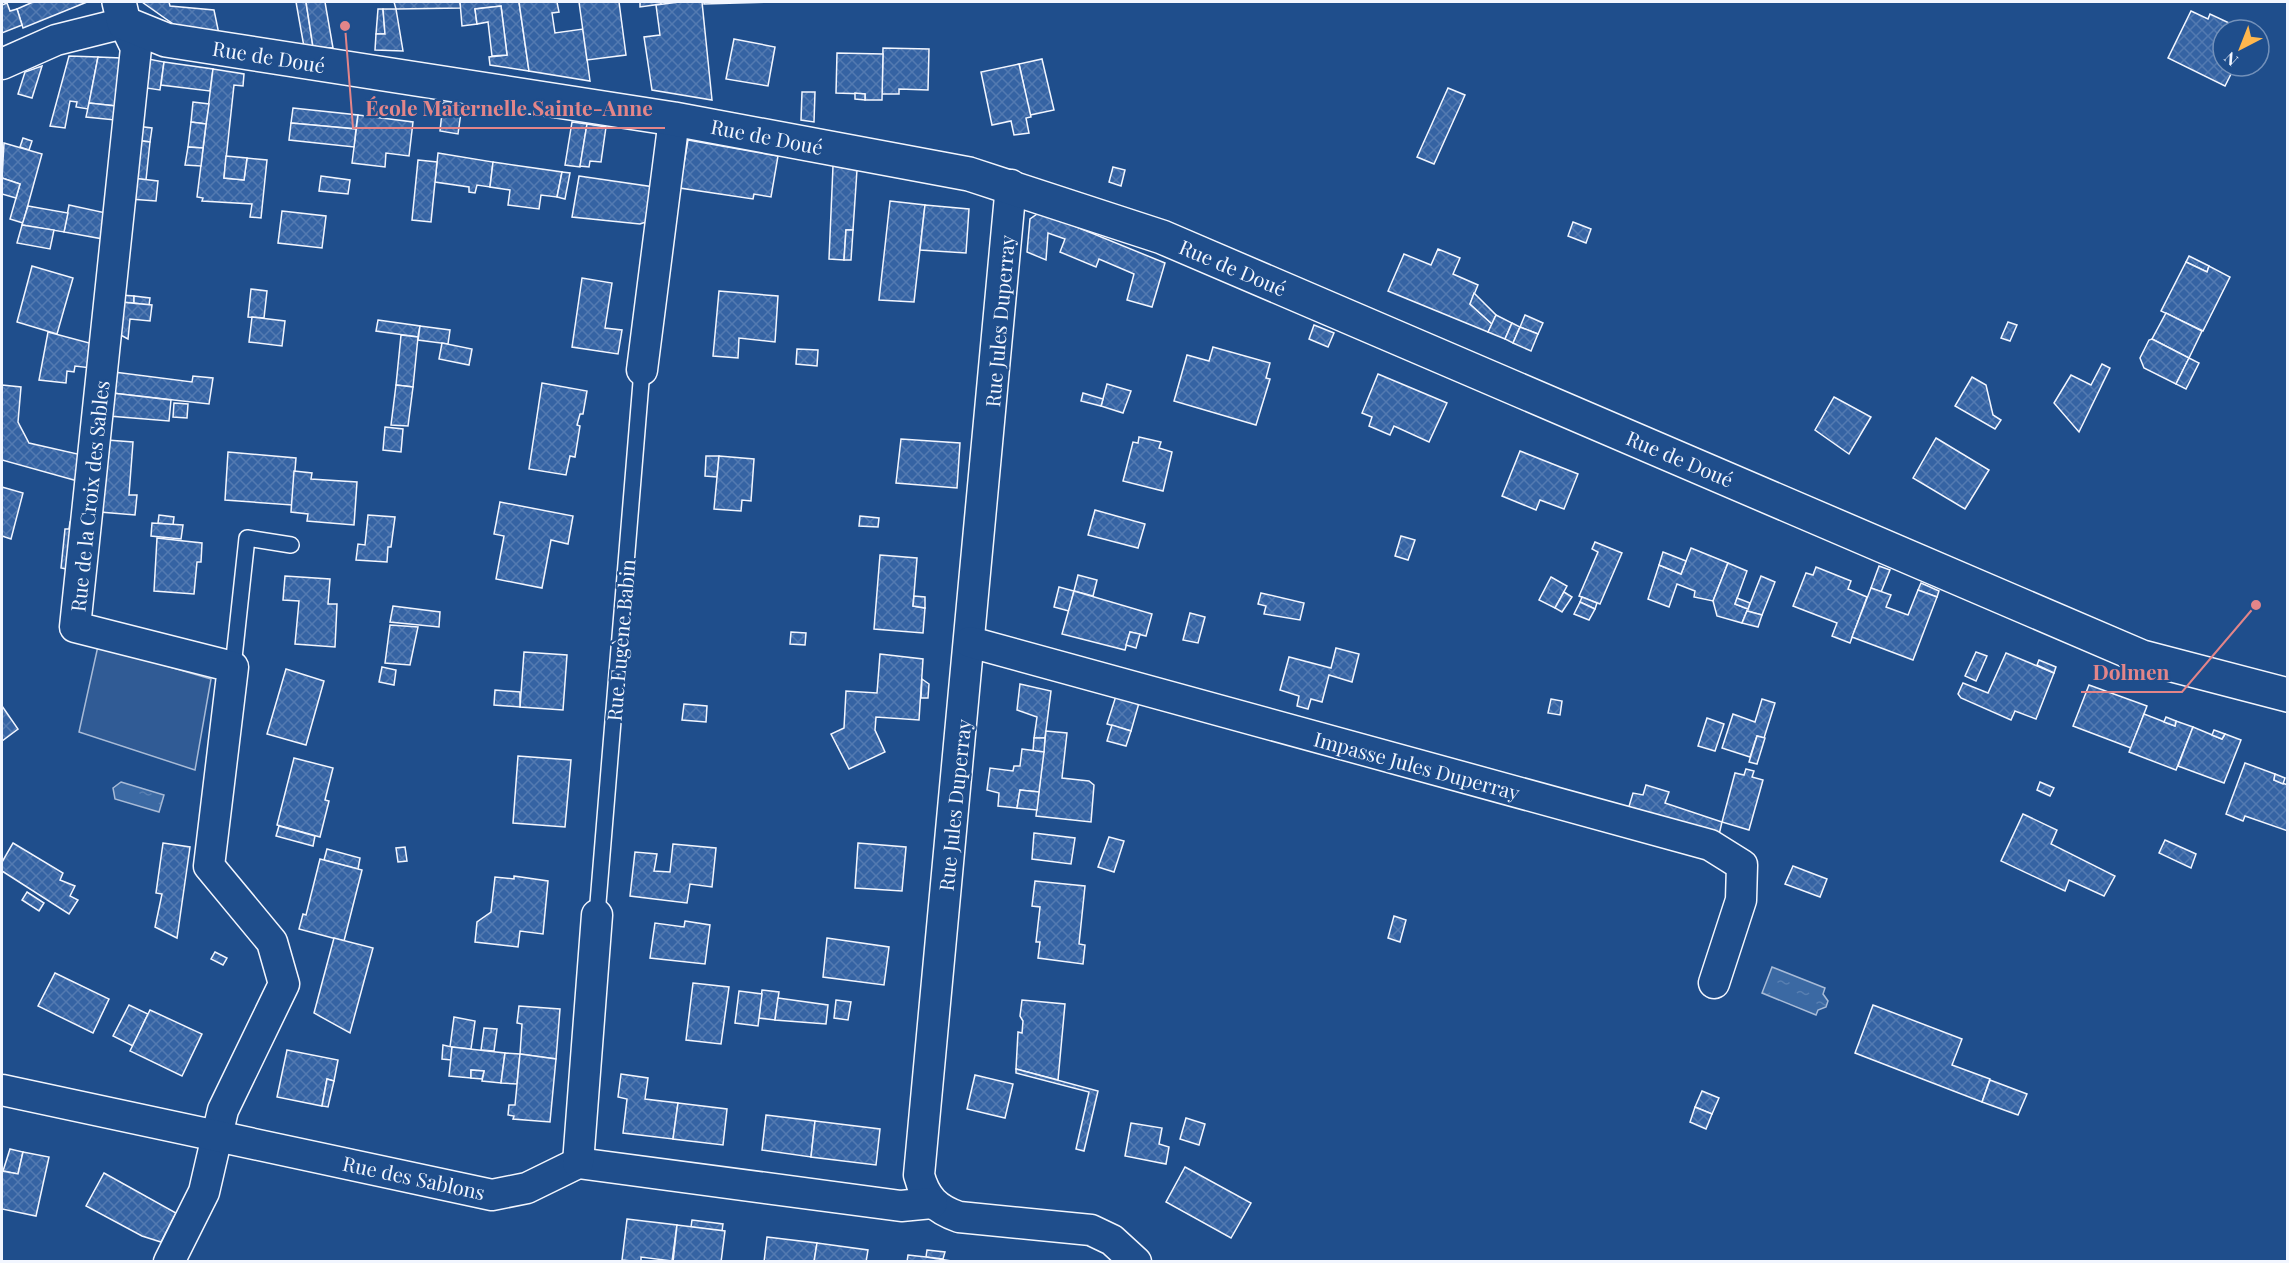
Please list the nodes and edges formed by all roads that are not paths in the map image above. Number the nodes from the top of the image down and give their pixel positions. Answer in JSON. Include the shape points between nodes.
{"nodes":[{"id":1,"x":122,"y":12,"type":"edge"},
{"id":2,"x":2,"y":64,"type":"edge"},
{"id":3,"x":674,"y":118,"type":"junction"},
{"id":4,"x":1011,"y":185,"type":"junction"},
{"id":5,"x":642,"y":370,"type":"joint"},
{"id":6,"x":291,"y":545,"type":"dead end"},
{"id":7,"x":970,"y":642,"type":"junction"},
{"id":8,"x":233,"y":667,"type":"junction"},
{"id":9,"x":2288,"y":695,"type":"edge"},
{"id":10,"x":597,"y":915,"type":"joint"},
{"id":11,"x":1714,"y":983,"type":"dead end"},
{"id":12,"x":2,"y":1090,"type":"edge"},
{"id":13,"x":219,"y":1135,"type":"junction"},
{"id":14,"x":578,"y":1163,"type":"junction"},
{"id":15,"x":932,"y":1203,"type":"junction"},
{"id":16,"x":169,"y":1262,"type":"edge"},
{"id":17,"x":1136,"y":1262,"type":"edge"}],
"edges":[{"from":1,"to":2,"type":"street"},
{"from":1,"to":3,"type":"street","name":"Rue de Doué","via":[[166,40]]},
{"from":1,"to":8,"type":"street","name":"Rue de la Croix des Sables","via":[[136,48],[75,627]]},
{"from":3,"to":4,"type":"street","name":"Rue de Doué"},
{"from":3,"to":5,"type":"street","name":"Rue Eugène Babin"},
{"from":4,"to":7,"type":"street","name":"Rue Jules Duperray"},
{"from":4,"to":9,"type":"street","name":"Rue de Doué","via":[[1162,237],[2142,657]]},
{"from":5,"to":10,"type":"lane","name":"Rue Eugène Babin"},
{"from":6,"to":8,"type":"lane","via":[[247,538]]},
{"from":7,"to":11,"type":"street","name":"Impasse Jules Duperray","via":[[1710,845],[1742,865],[1741,900]]},
{"from":7,"to":15,"type":"street","name":"Rue Jules Duperray","via":[[918,1160],[923,1190]]},
{"from":8,"to":13,"type":"street","via":[[209,866],[272,942],[284,984],[224,1110]]},
{"from":10,"to":14,"type":"street","name":"Rue Eugène Babin"},
{"from":12,"to":13,"type":"street","name":"Rue des Sablons"},
{"from":13,"to":14,"type":"street","name":"Rue des Sablons","via":[[492,1195],[527,1188]]},
{"from":13,"to":16,"type":"street","via":[[204,1192]]},
{"from":14,"to":15,"type":"street","via":[[901,1206]]},
{"from":15,"to":17,"type":"street","via":[[959,1217],[1091,1230],[1112,1240]]}]}
